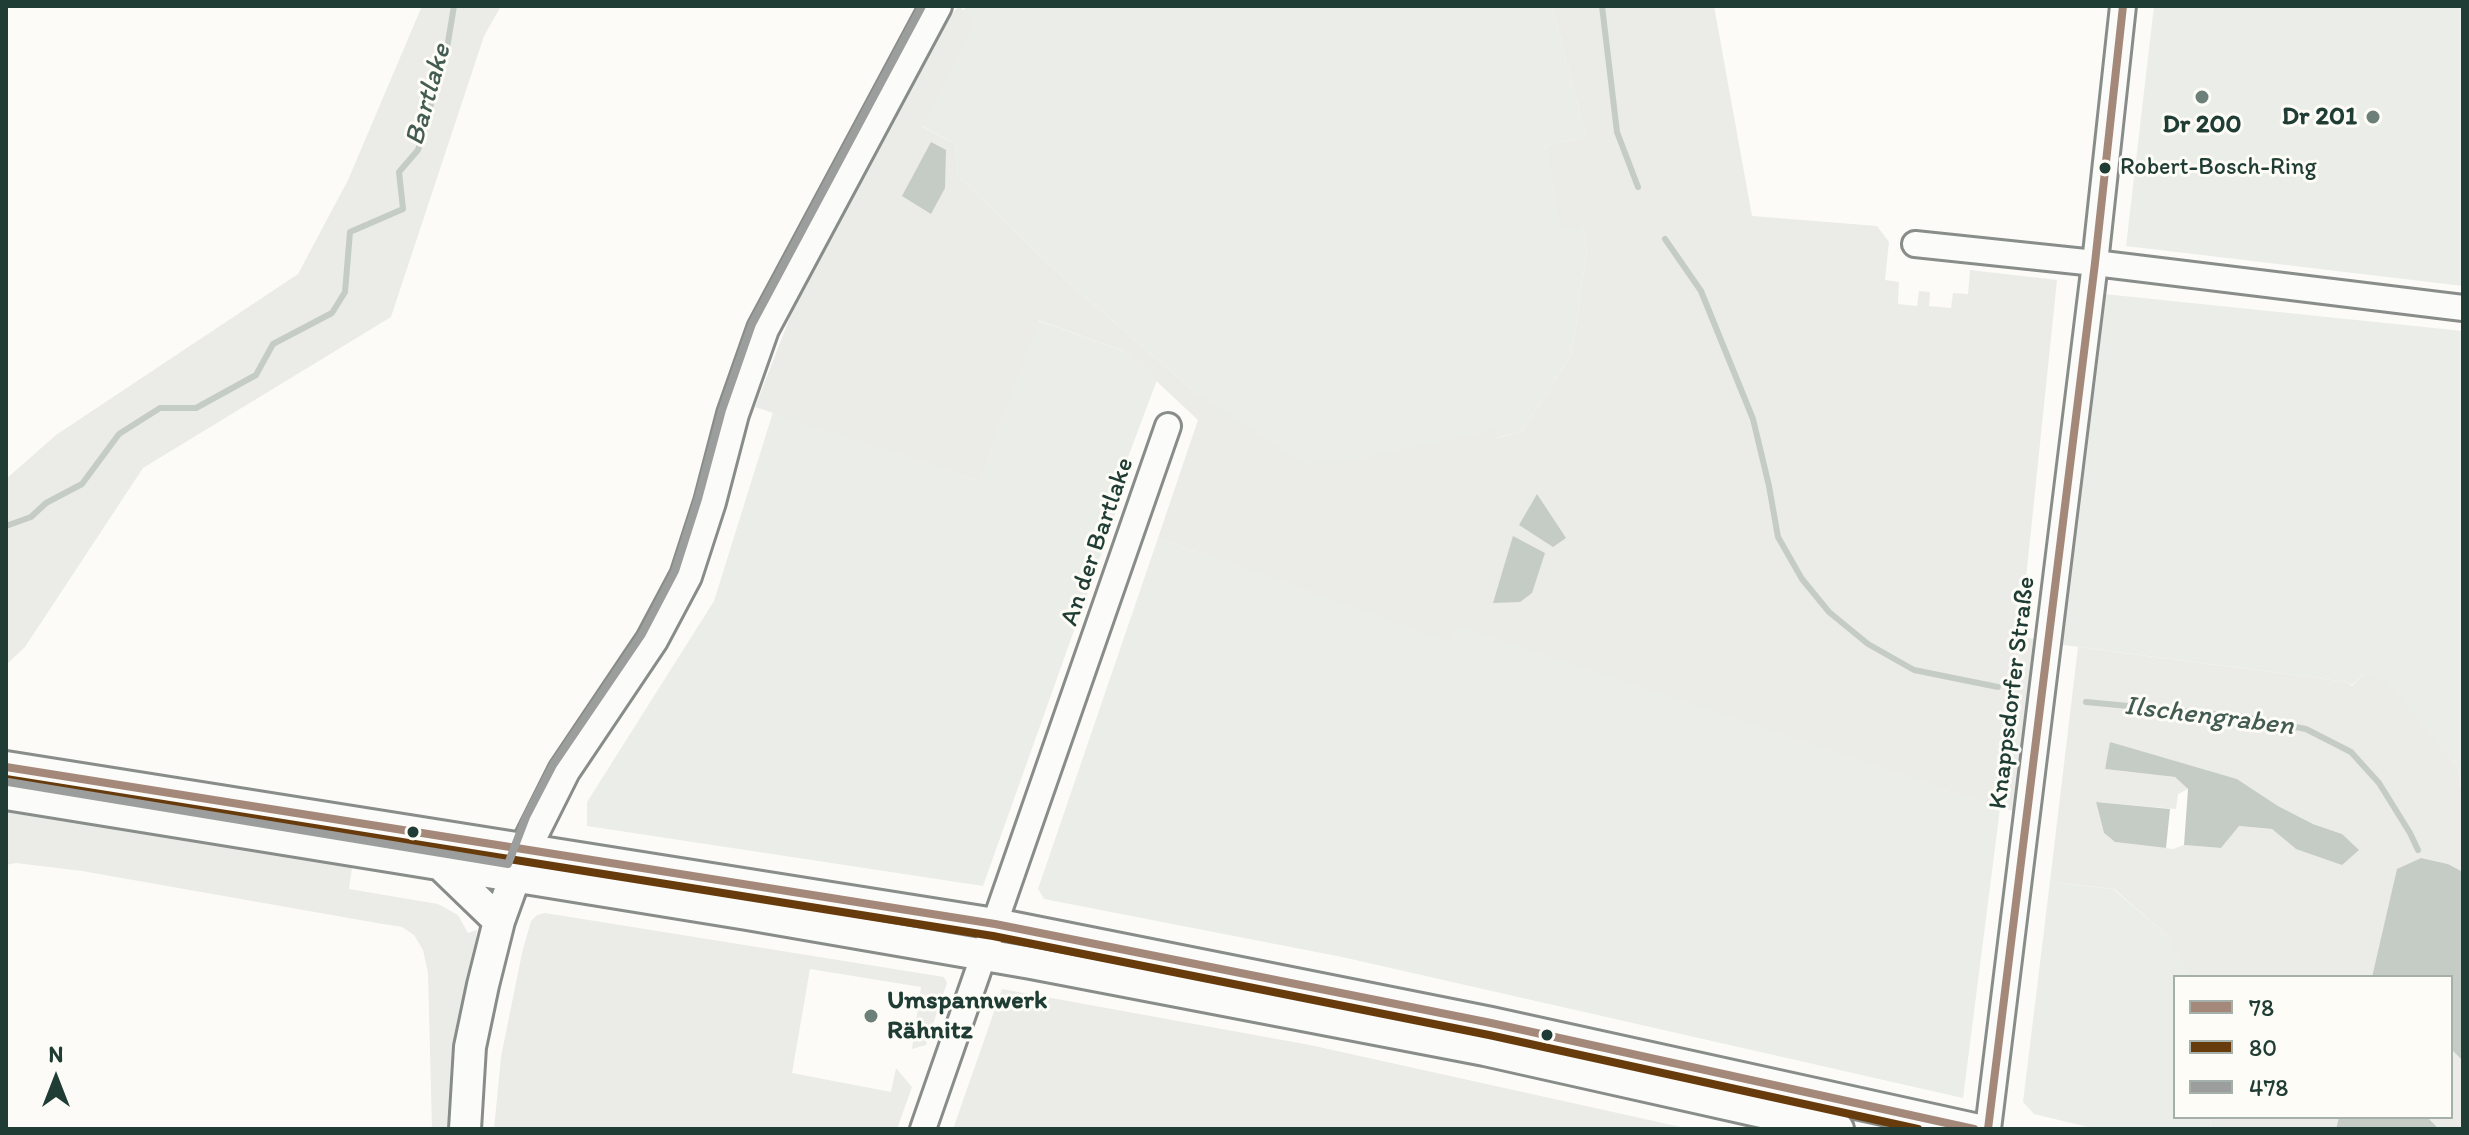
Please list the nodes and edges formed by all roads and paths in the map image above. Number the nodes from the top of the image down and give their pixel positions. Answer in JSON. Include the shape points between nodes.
{"nodes":[{"id":1,"x":936,"y":6,"type":"edge"},
{"id":2,"x":2123,"y":6,"type":"edge"},
{"id":3,"x":1915,"y":244,"type":"dead end"},
{"id":4,"x":2095,"y":263,"type":"junction"},
{"id":5,"x":2463,"y":308,"type":"edge"},
{"id":6,"x":1168,"y":426,"type":"dead end"},
{"id":7,"x":6,"y":767,"type":"edge"},
{"id":8,"x":6,"y":794,"type":"edge"},
{"id":9,"x":521,"y":863,"type":"junction"},
{"id":10,"x":441,"y":865,"type":"junction"},
{"id":11,"x":499,"y":921,"type":"junction"},
{"id":12,"x":995,"y":924,"type":"junction"},
{"id":13,"x":984,"y":955,"type":"junction"},
{"id":14,"x":465,"y":1129,"type":"edge"},
{"id":15,"x":923,"y":1129,"type":"edge"},
{"id":16,"x":1838,"y":1129,"type":"edge"},
{"id":17,"x":1974,"y":1129,"type":"edge"},
{"id":18,"x":1988,"y":1129,"type":"edge"}],
"edges":[{"from":1,"to":9,"type":"main road","via":[[763,329],[686,576],[652,640],[564,771]]},
{"from":2,"to":4,"type":"street"},
{"from":3,"to":4,"type":"street"},
{"from":4,"to":5,"type":"street"},
{"from":4,"to":18,"type":"street","name":"Knappsdorfer Straße"},
{"from":6,"to":12,"type":"street","name":"An der Bartlake"},
{"from":7,"to":9,"type":"main road"},
{"from":8,"to":10,"type":"main road"},
{"from":9,"to":10,"type":"main road"},
{"from":9,"to":11,"type":"main road"},
{"from":9,"to":12,"type":"main road"},
{"from":9,"to":13,"type":"main road"},
{"from":10,"to":11,"type":"main road"},
{"from":11,"to":14,"type":"main road","via":[[470,1047]]},
{"from":12,"to":13,"type":"street","name":"An der Bartlake"},
{"from":12,"to":17,"type":"main road","via":[[1491,1023]]},
{"from":13,"to":15,"type":"street","name":"An der Bartlake"},
{"from":13,"to":16,"type":"main road","via":[[1485,1050]]}]}
